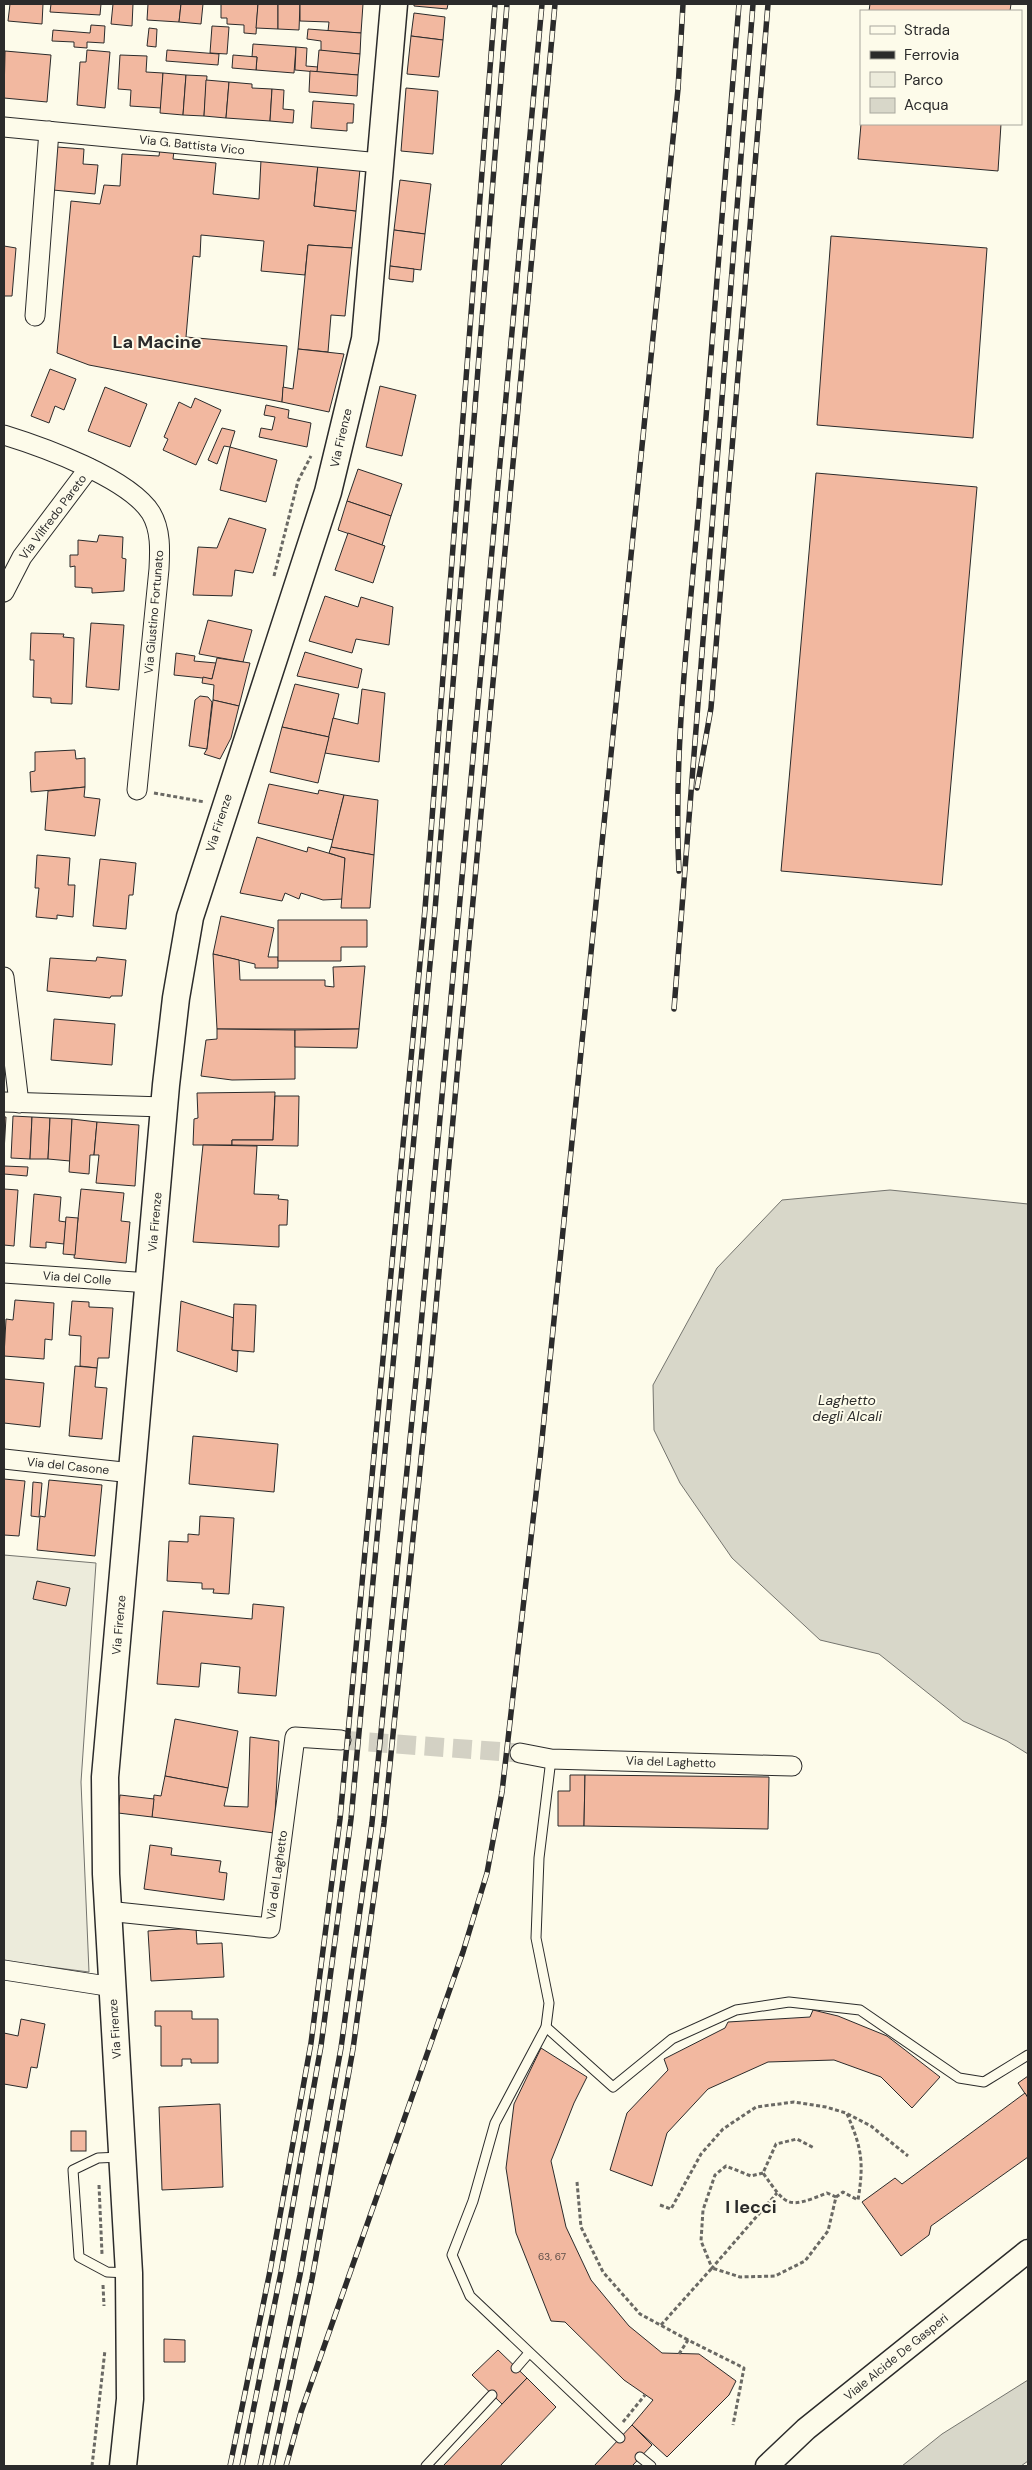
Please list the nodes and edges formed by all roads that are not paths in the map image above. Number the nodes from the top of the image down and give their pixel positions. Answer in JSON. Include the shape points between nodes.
{"nodes":[{"id":1,"x":394,"y":4,"type":"edge"},
{"id":2,"x":4,"y":127,"type":"edge"},
{"id":3,"x":49,"y":131,"type":"junction"},
{"id":4,"x":380,"y":163,"type":"junction"},
{"id":5,"x":35,"y":316,"type":"dead end"},
{"id":6,"x":4,"y":435,"type":"edge"},
{"id":7,"x":89,"y":468,"type":"junction"},
{"id":8,"x":4,"y":592,"type":"edge"},
{"id":9,"x":138,"y":790,"type":"road end"},
{"id":10,"x":4,"y":977,"type":"edge"},
{"id":11,"x":11,"y":1103,"type":"edge"},
{"id":12,"x":164,"y":1107,"type":"junction"},
{"id":13,"x":4,"y":1273,"type":"edge"},
{"id":14,"x":150,"y":1283,"type":"junction"},
{"id":15,"x":4,"y":1459,"type":"edge"},
{"id":16,"x":132,"y":1473,"type":"junction"},
{"id":17,"x":341,"y":1740,"type":"tunnel mouth"},
{"id":18,"x":520,"y":1752,"type":"tunnel mouth"},
{"id":19,"x":551,"y":1759,"type":"junction"},
{"id":20,"x":792,"y":1766,"type":"dead end"},
{"id":21,"x":108,"y":1911,"type":"junction"},
{"id":22,"x":4,"y":1970,"type":"edge"},
{"id":23,"x":113,"y":1987,"type":"junction"},
{"id":24,"x":546,"y":2027,"type":"junction"},
{"id":25,"x":1028,"y":2054,"type":"edge"},
{"id":26,"x":124,"y":2157,"type":"junction"},
{"id":27,"x":1028,"y":2251,"type":"edge"},
{"id":28,"x":129,"y":2273,"type":"junction"},
{"id":29,"x":529,"y":2353,"type":"junction"},
{"id":30,"x":516,"y":2368,"type":"dead end"},
{"id":31,"x":492,"y":2395,"type":"dead end"},
{"id":32,"x":617,"y":2435,"type":"road end"},
{"id":33,"x":640,"y":2457,"type":"dead end"},
{"id":34,"x":123,"y":2466,"type":"edge"},
{"id":35,"x":426,"y":2466,"type":"edge"},
{"id":36,"x":651,"y":2466,"type":"edge"},
{"id":37,"x":767,"y":2466,"type":"edge"}],
"edges":[{"from":1,"to":4,"type":"main road","name":"Via Firenze"},
{"from":2,"to":3,"type":"street","name":"Via G. Battista Vico"},
{"from":3,"to":4,"type":"street","name":"Via G. Battista Vico"},
{"from":3,"to":5,"type":"street"},
{"from":4,"to":12,"type":"main road","name":"Via Firenze","via":[[365,339],[328,492],[190,917],[176,998]]},
{"from":6,"to":7,"type":"street","name":"Via Giustino Fortunato"},
{"from":7,"to":8,"type":"street","name":"Via Vilfredo Pareto","via":[[22,557]]},
{"from":7,"to":9,"type":"street","name":"Via Giustino Fortunato","via":[[132,493],[151,513],[160,539]]},
{"from":10,"to":11,"type":"street"},
{"from":11,"to":12,"type":"street"},
{"from":12,"to":14,"type":"main road","name":"Via Firenze"},
{"from":13,"to":14,"type":"street","name":"Via del Colle"},
{"from":14,"to":16,"type":"main road","name":"Via Firenze"},
{"from":15,"to":16,"type":"street","name":"Via del Casone"},
{"from":16,"to":21,"type":"main road","name":"Via Firenze","via":[[105,1777]]},
{"from":17,"to":21,"type":"street","name":"Via del Laghetto","via":[[295,1737],[270,1928]]},
{"from":18,"to":19,"type":"street","name":"Via del Laghetto"},
{"from":19,"to":20,"type":"street","name":"Via del Laghetto"},
{"from":19,"to":24,"type":"lane","via":[[539,1858],[536,1938],[550,2003]]},
{"from":21,"to":23,"type":"main road","name":"Via Firenze"},
{"from":22,"to":23,"type":"street"},
{"from":23,"to":26,"type":"main road","name":"Via Firenze"},
{"from":24,"to":25,"type":"lane","via":[[613,2087],[672,2039],[736,2010],[790,2002],[860,2010],[960,2078],[984,2082]]},
{"from":24,"to":29,"type":"lane","via":[[495,2123],[473,2201],[452,2254],[470,2296]]},
{"from":26,"to":28,"type":"main road","name":"Via Firenze"},
{"from":26,"to":28,"type":"lane","via":[[98,2158],[73,2170],[79,2257],[106,2272]]},
{"from":27,"to":37,"type":"street","name":"Viale Alcide De Gasperi","via":[[806,2430]]},
{"from":28,"to":34,"type":"main road","name":"Via Firenze","via":[[130,2399]]},
{"from":29,"to":30,"type":"lane"},
{"from":29,"to":32,"type":"lane"},
{"from":31,"to":35,"type":"lane"},
{"from":33,"to":36,"type":"lane"}]}
